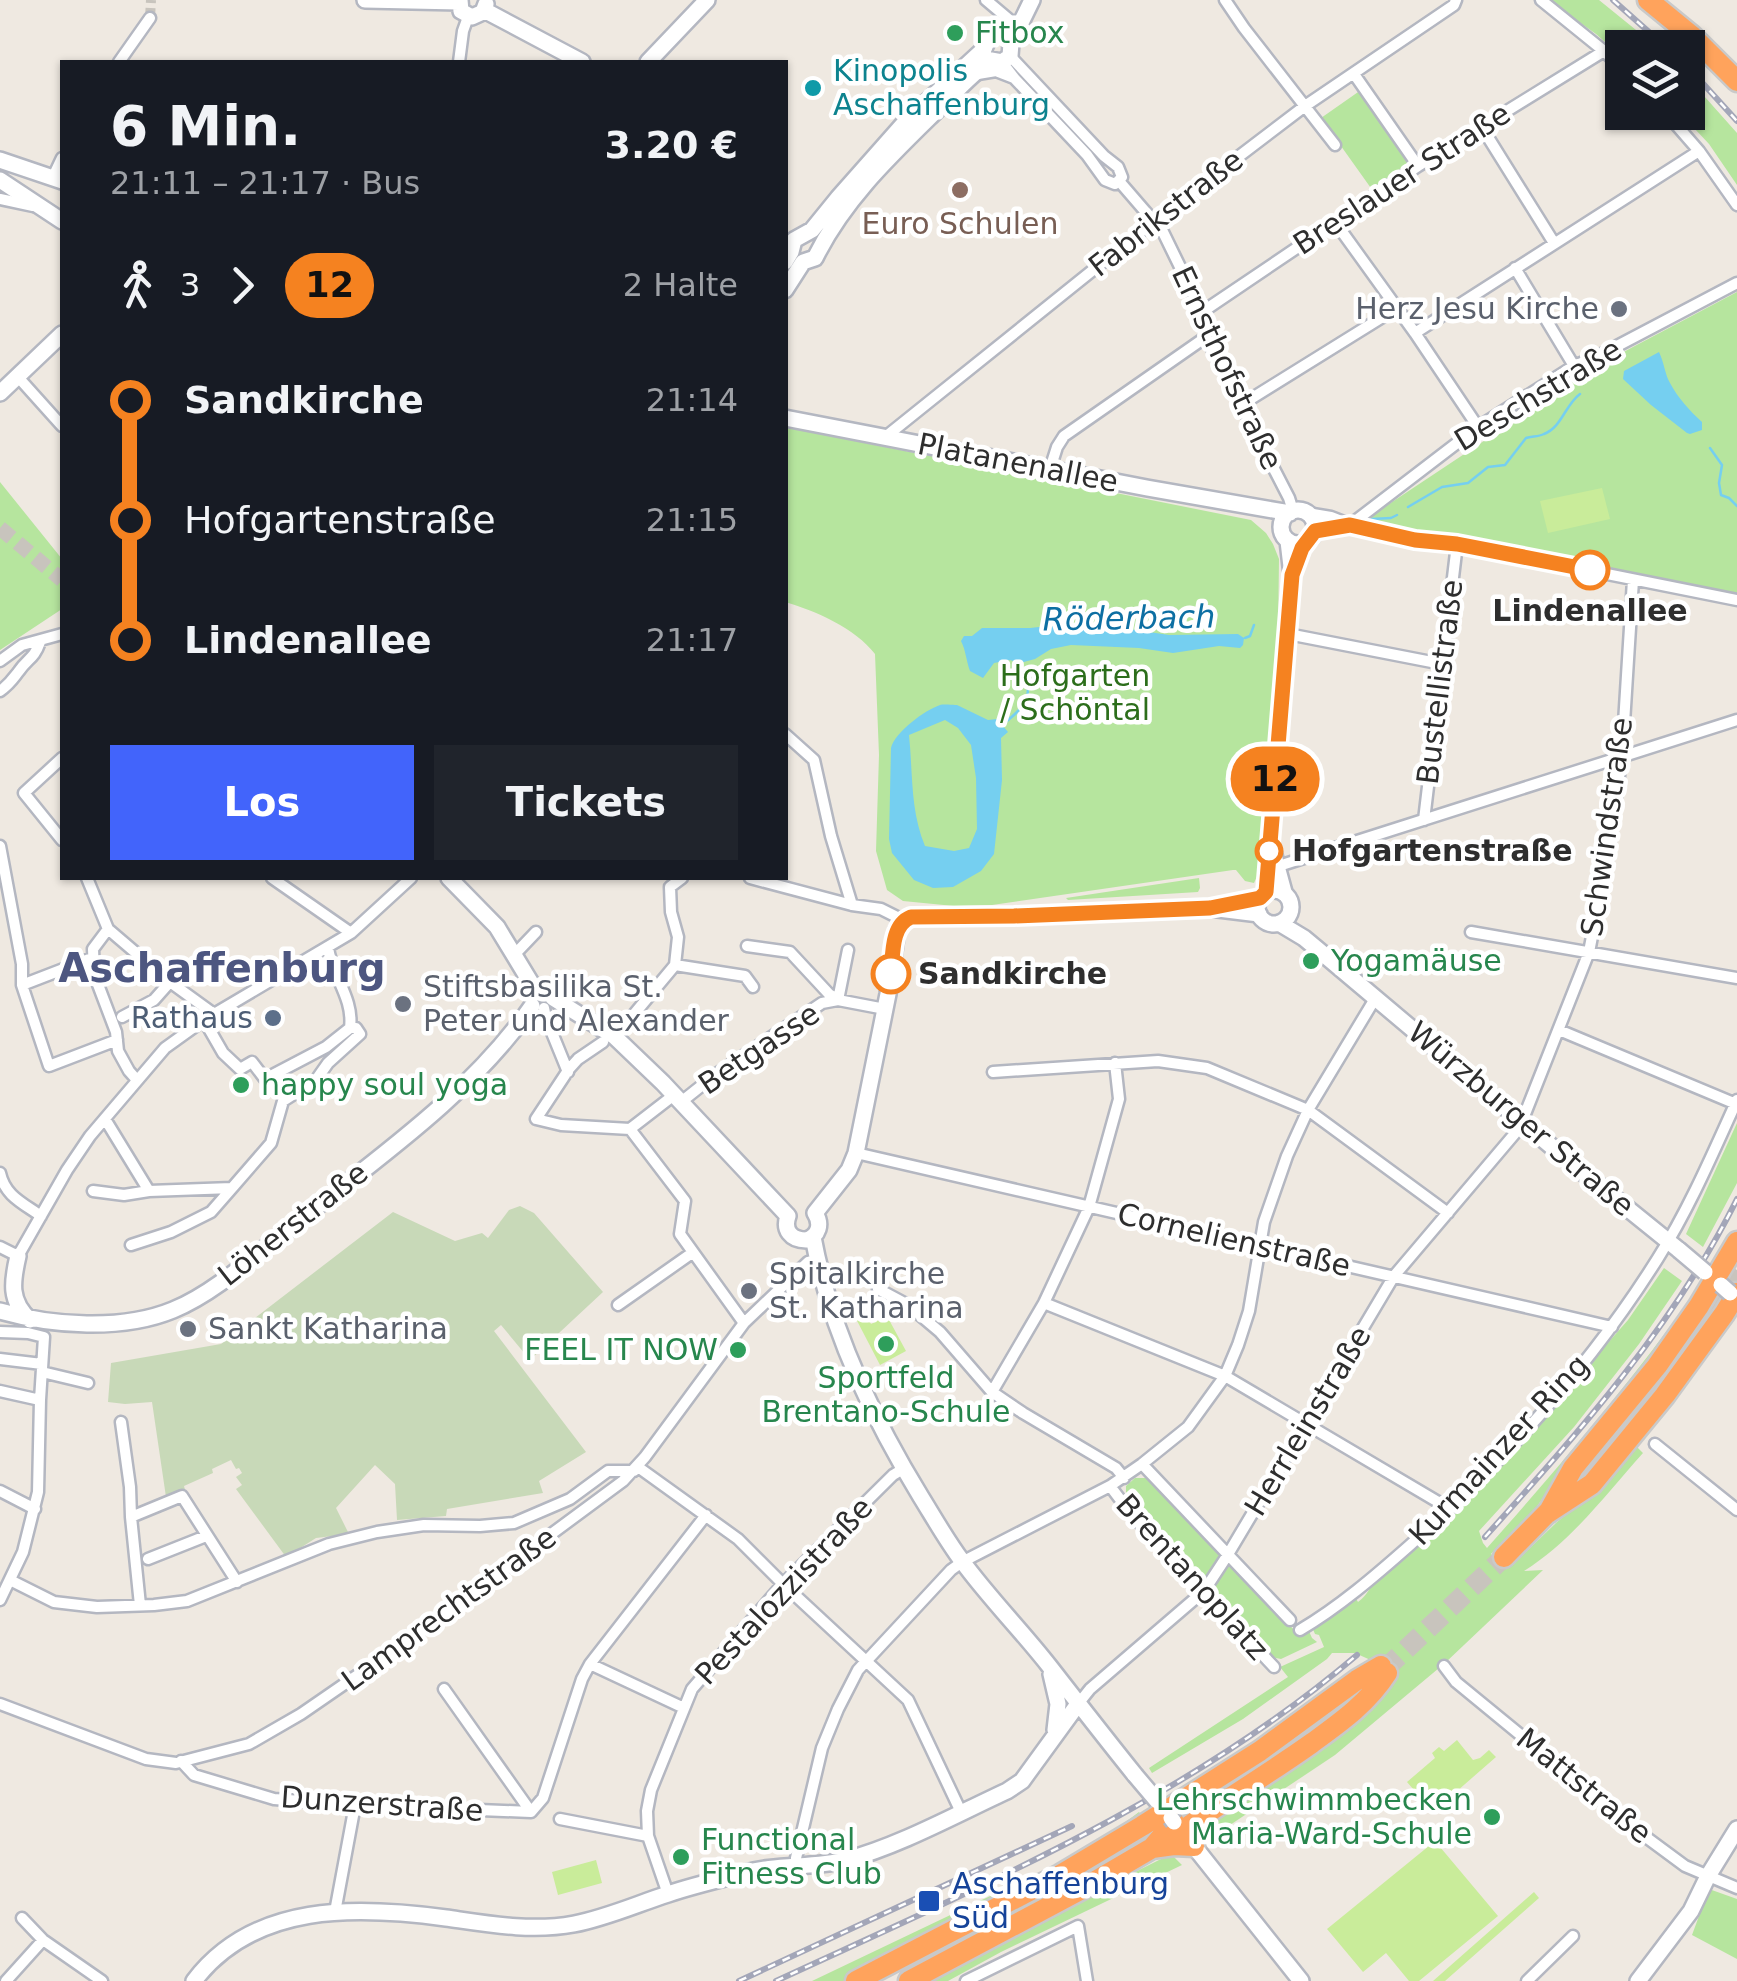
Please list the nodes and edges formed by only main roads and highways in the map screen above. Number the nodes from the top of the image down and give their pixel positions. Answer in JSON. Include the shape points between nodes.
{"nodes":[{"id":1,"x":1648,"y":0,"type":"edge"},
{"id":2,"x":1737,"y":81,"type":"edge"},
{"id":3,"x":1737,"y":1242,"type":"edge"},
{"id":4,"x":1725,"y":1288,"type":"edge"},
{"id":5,"x":1710,"y":1312,"type":"tunnel mouth"},
{"id":6,"x":1548,"y":1512,"type":"junction"},
{"id":7,"x":1504,"y":1557,"type":"tunnel mouth"},
{"id":8,"x":1171,"y":1827,"type":"junction"},
{"id":9,"x":953,"y":1946,"type":"junction"},
{"id":10,"x":856,"y":1981,"type":"edge"},
{"id":11,"x":872,"y":1981,"type":"edge"},
{"id":12,"x":887,"y":1981,"type":"edge"},
{"id":13,"x":909,"y":1981,"type":"edge"}],
"edges":[{"from":1,"to":2,"type":"highway"},
{"from":3,"to":4,"type":"highway"},
{"from":4,"to":6,"type":"highway","via":[[1665,1395],[1592,1484]]},
{"from":5,"to":6,"type":"highway"},
{"from":6,"to":7,"type":"highway"},
{"from":8,"to":9,"type":"highway","via":[[1271,1772],[1352,1713],[1375,1691],[1384,1670],[1290,1744],[1173,1820]]},
{"from":8,"to":10,"type":"highway","via":[[1060,1874]]},
{"from":8,"to":13,"type":"highway","via":[[1082,1889]]},
{"from":9,"to":11,"type":"highway"},
{"from":9,"to":12,"type":"highway"}]}
